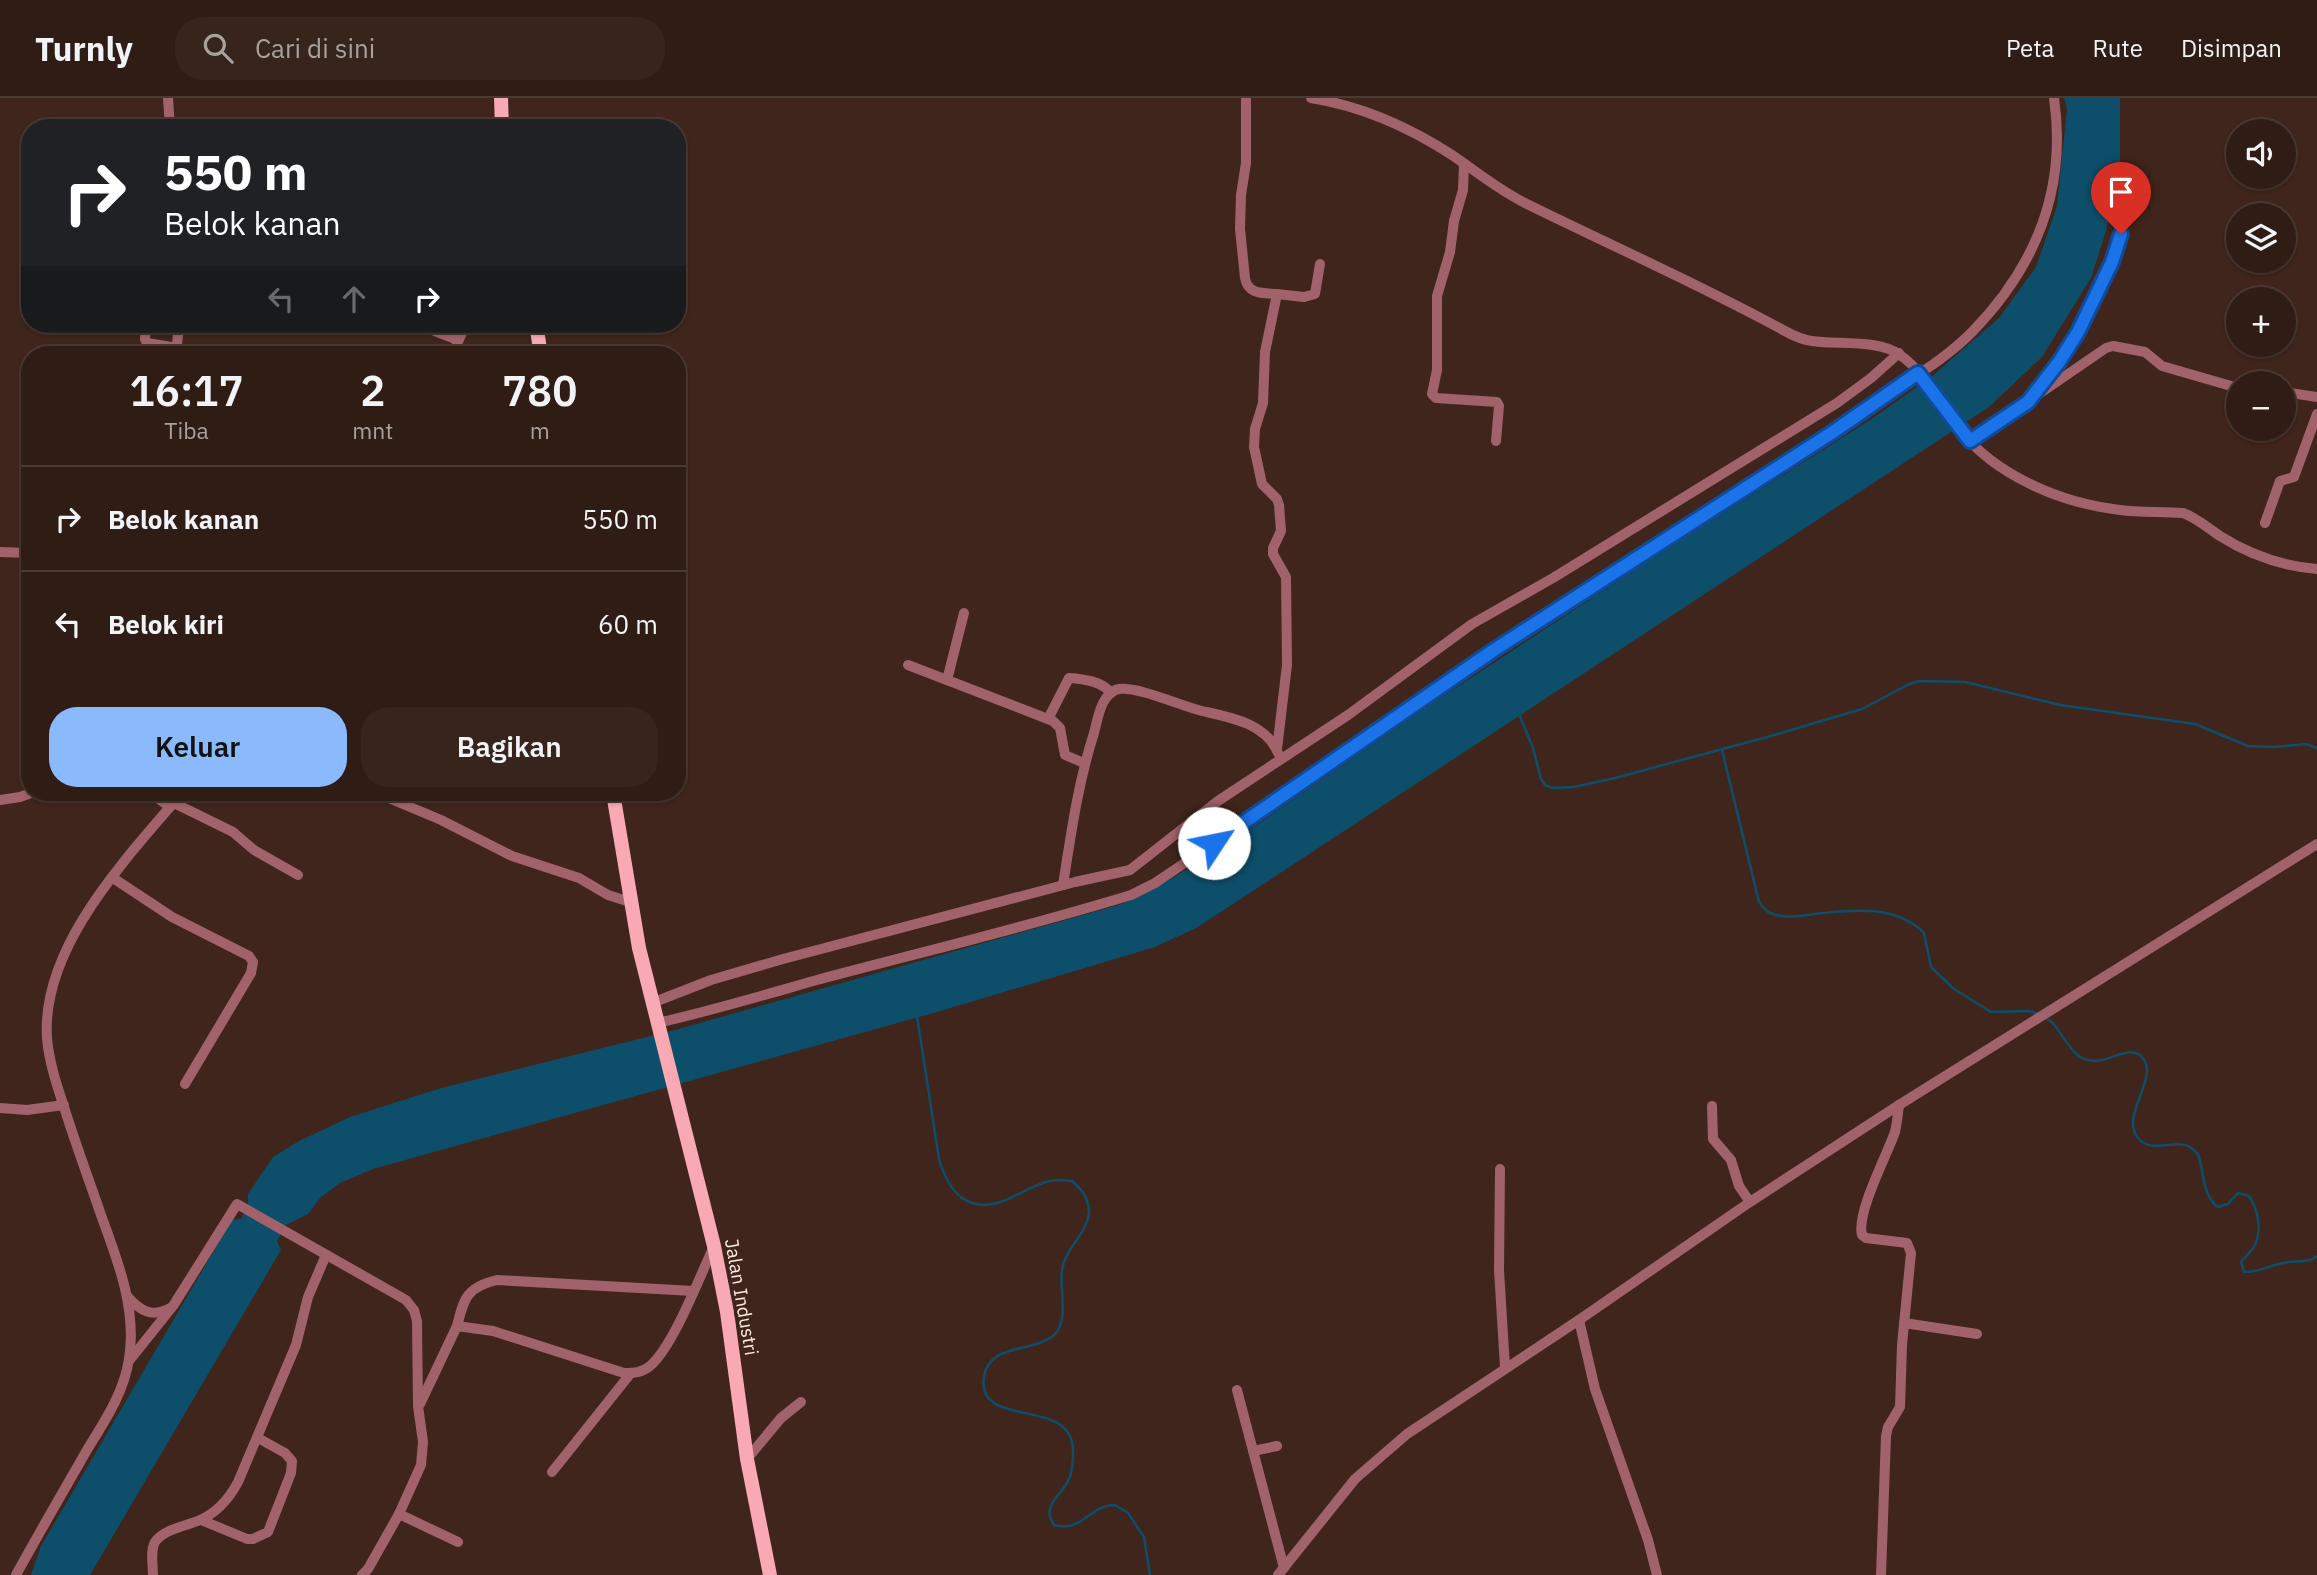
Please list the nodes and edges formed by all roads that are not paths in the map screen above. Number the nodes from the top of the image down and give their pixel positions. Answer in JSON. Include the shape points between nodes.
{"nodes":[{"id":1,"x":168,"y":98,"type":"edge"},
{"id":2,"x":501,"y":98,"type":"edge"},
{"id":3,"x":1246,"y":98,"type":"edge"},
{"id":4,"x":1311,"y":98,"type":"edge"},
{"id":5,"x":1370,"y":98,"type":"edge"},
{"id":6,"x":2054,"y":98,"type":"edge"},
{"id":7,"x":1365,"y":111,"type":"junction"},
{"id":8,"x":169,"y":119,"type":"edge"},
{"id":9,"x":502,"y":119,"type":"edge"},
{"id":10,"x":1464,"y":164,"type":"junction"},
{"id":11,"x":2121,"y":234,"type":"dead end"},
{"id":12,"x":1320,"y":264,"type":"dead end"},
{"id":13,"x":1277,"y":295,"type":"junction"},
{"id":14,"x":145,"y":333,"type":"edge"},
{"id":15,"x":440,"y":333,"type":"edge"},
{"id":16,"x":462,"y":333,"type":"edge"},
{"id":17,"x":458,"y":340,"type":"junction"},
{"id":18,"x":158,"y":346,"type":"edge"},
{"id":19,"x":456,"y":346,"type":"edge"},
{"id":20,"x":1899,"y":353,"type":"junction"},
{"id":21,"x":1921,"y":376,"type":"junction"},
{"id":22,"x":2226,"y":385,"type":"edge"},
{"id":23,"x":2296,"y":394,"type":"edge"},
{"id":24,"x":2317,"y":397,"type":"edge"},
{"id":25,"x":2028,"y":402,"type":"junction"},
{"id":26,"x":2317,"y":414,"type":"edge"},
{"id":27,"x":1496,"y":441,"type":"dead end"},
{"id":28,"x":1970,"y":441,"type":"junction"},
{"id":29,"x":2265,"y":523,"type":"dead end"},
{"id":30,"x":0,"y":552,"type":"edge"},
{"id":31,"x":21,"y":553,"type":"edge"},
{"id":32,"x":2317,"y":569,"type":"edge"},
{"id":33,"x":964,"y":613,"type":"dead end"},
{"id":34,"x":908,"y":665,"type":"dead end"},
{"id":35,"x":947,"y":680,"type":"junction"},
{"id":36,"x":1111,"y":693,"type":"junction"},
{"id":37,"x":1048,"y":719,"type":"junction"},
{"id":38,"x":1278,"y":754,"type":"junction"},
{"id":39,"x":1084,"y":763,"type":"junction"},
{"id":40,"x":21,"y":797,"type":"edge"},
{"id":41,"x":0,"y":800,"type":"edge"},
{"id":42,"x":165,"y":801,"type":"edge"},
{"id":43,"x":175,"y":801,"type":"edge"},
{"id":44,"x":396,"y":801,"type":"edge"},
{"id":45,"x":615,"y":801,"type":"edge"},
{"id":46,"x":172,"y":805,"type":"junction"},
{"id":47,"x":2317,"y":844,"type":"edge"},
{"id":48,"x":298,"y":875,"type":"dead end"},
{"id":49,"x":113,"y":878,"type":"junction"},
{"id":50,"x":1063,"y":886,"type":"junction"},
{"id":51,"x":630,"y":902,"type":"junction"},
{"id":52,"x":652,"y":1003,"type":"junction"},
{"id":53,"x":658,"y":1026,"type":"junction"},
{"id":54,"x":185,"y":1084,"type":"dead end"},
{"id":55,"x":64,"y":1105,"type":"junction"},
{"id":56,"x":1899,"y":1105,"type":"junction"},
{"id":57,"x":1712,"y":1106,"type":"dead end"},
{"id":58,"x":0,"y":1108,"type":"edge"},
{"id":59,"x":1500,"y":1169,"type":"dead end"},
{"id":60,"x":1750,"y":1202,"type":"junction"},
{"id":61,"x":714,"y":1247,"type":"junction"},
{"id":62,"x":326,"y":1255,"type":"junction"},
{"id":63,"x":693,"y":1292,"type":"junction"},
{"id":64,"x":128,"y":1296,"type":"junction"},
{"id":65,"x":173,"y":1306,"type":"junction"},
{"id":66,"x":1579,"y":1320,"type":"junction"},
{"id":67,"x":1904,"y":1323,"type":"junction"},
{"id":68,"x":457,"y":1326,"type":"junction"},
{"id":69,"x":1977,"y":1334,"type":"dead end"},
{"id":70,"x":129,"y":1361,"type":"junction"},
{"id":71,"x":1504,"y":1367,"type":"junction"},
{"id":72,"x":631,"y":1373,"type":"junction"},
{"id":73,"x":1237,"y":1390,"type":"dead end"},
{"id":74,"x":801,"y":1402,"type":"dead end"},
{"id":75,"x":418,"y":1406,"type":"junction"},
{"id":76,"x":258,"y":1438,"type":"junction"},
{"id":77,"x":1277,"y":1446,"type":"dead end"},
{"id":78,"x":1253,"y":1451,"type":"junction"},
{"id":79,"x":747,"y":1459,"type":"junction"},
{"id":80,"x":552,"y":1472,"type":"dead end"},
{"id":81,"x":399,"y":1514,"type":"junction"},
{"id":82,"x":201,"y":1520,"type":"junction"},
{"id":83,"x":458,"y":1542,"type":"dead end"},
{"id":84,"x":1281,"y":1572,"type":"edge"},
{"id":85,"x":369,"y":1573,"type":"edge"},
{"id":86,"x":16,"y":1575,"type":"edge"},
{"id":87,"x":153,"y":1575,"type":"edge"},
{"id":88,"x":769,"y":1575,"type":"edge"},
{"id":89,"x":1657,"y":1575,"type":"edge"},
{"id":90,"x":1881,"y":1575,"type":"edge"}],
"edges":[{"from":1,"to":8,"type":"street"},
{"from":2,"to":9,"type":"main road"},
{"from":3,"to":13,"type":"street","via":[[1240,229],[1246,285],[1256,292]]},
{"from":4,"to":7,"type":"street"},
{"from":5,"to":7,"type":"street"},
{"from":6,"to":21,"type":"street","via":[[2057,155],[2036,243],[2009,287],[1974,330]]},
{"from":7,"to":10,"type":"street","via":[[1416,134]]},
{"from":10,"to":20,"type":"street","via":[[1525,204],[1661,266],[1795,336]]},
{"from":10,"to":27,"type":"street","via":[[1463,190],[1437,296],[1437,370],[1432,394],[1497,402]]},
{"from":11,"to":25,"type":"street","via":[[2078,332]]},
{"from":12,"to":13,"type":"street","via":[[1312,296]]},
{"from":13,"to":38,"type":"street","via":[[1254,447],[1262,484],[1279,505],[1282,531],[1273,554],[1286,577],[1287,665]]},
{"from":14,"to":18,"type":"street","via":[[147,343]]},
{"from":15,"to":17,"type":"street"},
{"from":16,"to":17,"type":"street"},
{"from":17,"to":19,"type":"street"},
{"from":20,"to":21,"type":"street"},
{"from":20,"to":38,"type":"street","via":[[1838,403],[1472,625],[1348,715]]},
{"from":21,"to":28,"type":"street"},
{"from":21,"to":53,"type":"street","via":[[1505,643],[1144,890]]},
{"from":22,"to":25,"type":"street","via":[[2162,366],[2145,352],[2113,346]]},
{"from":23,"to":24,"type":"street"},
{"from":25,"to":28,"type":"street"},
{"from":26,"to":29,"type":"street","via":[[2294,477],[2280,481]]},
{"from":28,"to":32,"type":"street","via":[[2004,470],[2053,493],[2109,509],[2183,513],[2251,553]]},
{"from":30,"to":31,"type":"street"},
{"from":33,"to":35,"type":"street"},
{"from":34,"to":35,"type":"street"},
{"from":35,"to":37,"type":"street"},
{"from":36,"to":37,"type":"street","via":[[1099,683],[1069,678]]},
{"from":36,"to":38,"type":"street","via":[[1137,691],[1238,719],[1265,735]]},
{"from":36,"to":39,"type":"street","via":[[1103,703]]},
{"from":37,"to":39,"type":"street","via":[[1060,728],[1065,755]]},
{"from":38,"to":50,"type":"street","via":[[1130,870]]},
{"from":39,"to":50,"type":"street"},
{"from":40,"to":41,"type":"street"},
{"from":42,"to":46,"type":"street"},
{"from":43,"to":46,"type":"street"},
{"from":44,"to":51,"type":"street","via":[[512,856],[579,878]]},
{"from":45,"to":51,"type":"main road","name":"Jalan Industri"},
{"from":46,"to":48,"type":"street","via":[[233,832]]},
{"from":46,"to":49,"type":"street"},
{"from":47,"to":56,"type":"street"},
{"from":49,"to":54,"type":"street","via":[[253,962],[251,973]]},
{"from":49,"to":55,"type":"street","via":[[71,942],[51,992],[47,1040]]},
{"from":50,"to":52,"type":"street","via":[[711,980]]},
{"from":51,"to":52,"type":"main road","name":"Jalan Industri"},
{"from":52,"to":53,"type":"main road","name":"Jalan Industri"},
{"from":53,"to":61,"type":"main road","name":"Jalan Industri"},
{"from":55,"to":58,"type":"street"},
{"from":55,"to":64,"type":"street"},
{"from":56,"to":60,"type":"street"},
{"from":56,"to":67,"type":"street","via":[[1895,1131],[1861,1227],[1866,1238],[1910,1246]]},
{"from":57,"to":60,"type":"street","via":[[1713,1139],[1731,1160]]},
{"from":59,"to":71,"type":"street"},
{"from":60,"to":66,"type":"street"},
{"from":61,"to":63,"type":"street"},
{"from":61,"to":79,"type":"main road","name":"Jalan Industri"},
{"from":62,"to":65,"type":"street","via":[[237,1204]]},
{"from":62,"to":75,"type":"street","via":[[399,1295],[414,1310]]},
{"from":62,"to":76,"type":"street"},
{"from":63,"to":68,"type":"street","via":[[497,1280],[467,1295]]},
{"from":63,"to":72,"type":"street","via":[[658,1357],[645,1369]]},
{"from":64,"to":65,"type":"street","via":[[148,1312]]},
{"from":64,"to":70,"type":"street"},
{"from":65,"to":70,"type":"street"},
{"from":66,"to":71,"type":"street"},
{"from":66,"to":89,"type":"street","via":[[1595,1389]]},
{"from":67,"to":69,"type":"street"},
{"from":67,"to":90,"type":"street","via":[[1900,1407],[1886,1436]]},
{"from":68,"to":72,"type":"street","via":[[493,1331]]},
{"from":68,"to":75,"type":"street"},
{"from":70,"to":86,"type":"street","via":[[113,1405]]},
{"from":71,"to":84,"type":"street","via":[[1373,1461]]},
{"from":72,"to":80,"type":"street"},
{"from":73,"to":78,"type":"street"},
{"from":74,"to":79,"type":"street","via":[[781,1418]]},
{"from":75,"to":81,"type":"street","via":[[423,1454]]},
{"from":76,"to":82,"type":"street","via":[[228,1499]]},
{"from":76,"to":82,"type":"street","via":[[292,1461],[268,1532],[247,1539]]},
{"from":77,"to":78,"type":"street"},
{"from":78,"to":84,"type":"street"},
{"from":79,"to":88,"type":"main road","name":"Jalan Industri"},
{"from":81,"to":83,"type":"street"},
{"from":81,"to":85,"type":"street"},
{"from":82,"to":87,"type":"street","via":[[156,1541]]}]}
